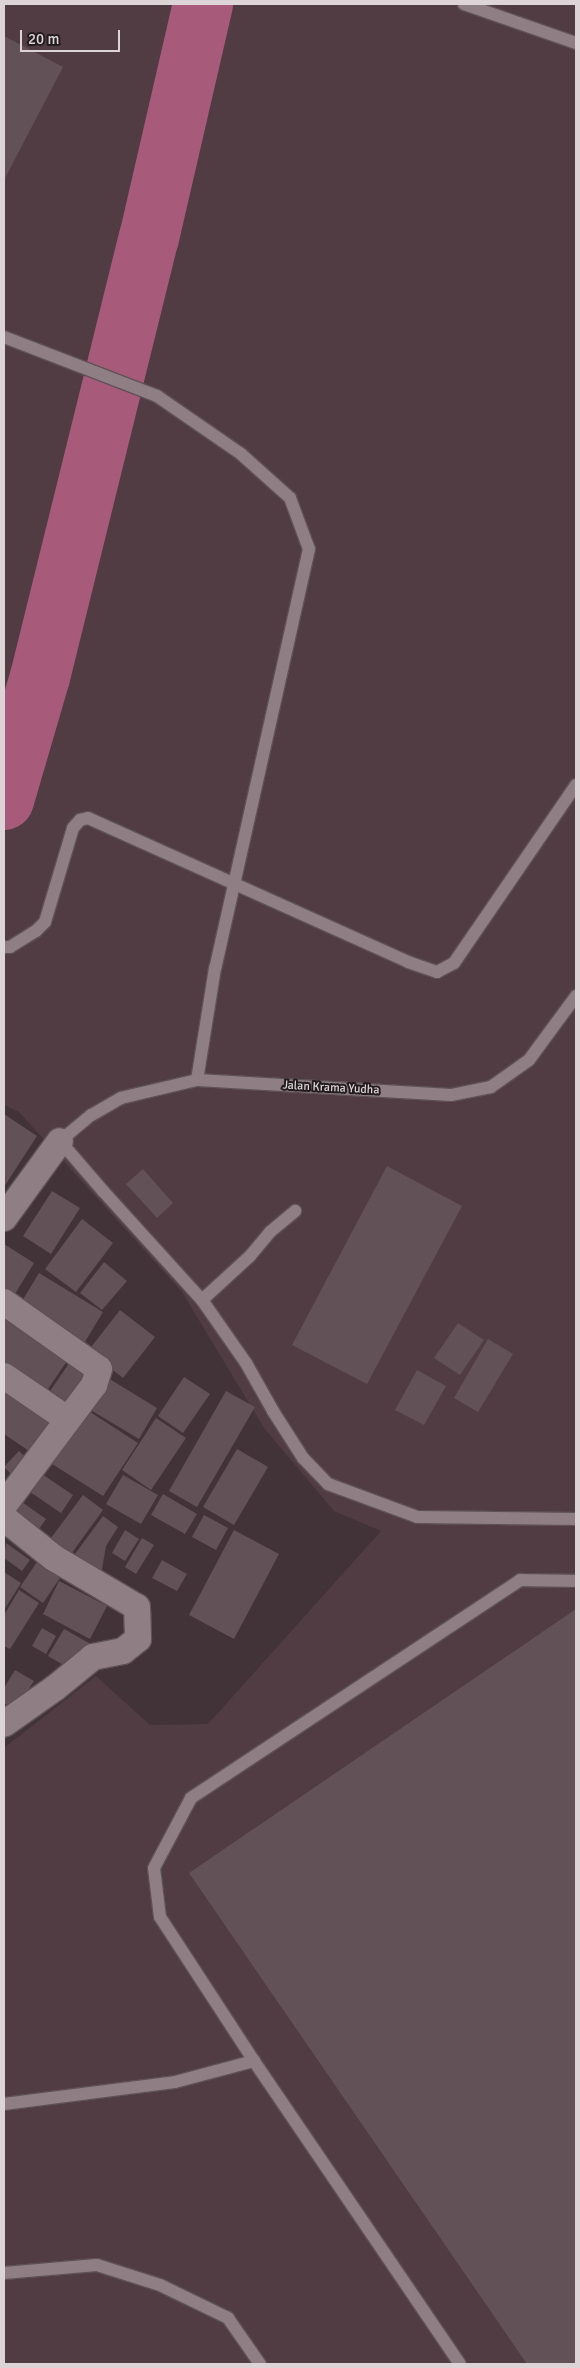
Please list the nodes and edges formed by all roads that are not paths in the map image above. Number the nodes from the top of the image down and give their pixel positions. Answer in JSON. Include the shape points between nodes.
{"nodes":[{"id":1,"x":464,"y":4,"type":"edge"},
{"id":2,"x":576,"y":43,"type":"edge"},
{"id":3,"x":4,"y":337,"type":"edge"},
{"id":4,"x":576,"y":785,"type":"edge"},
{"id":5,"x":234,"y":884,"type":"junction"},
{"id":6,"x":7,"y":947,"type":"edge"},
{"id":7,"x":576,"y":996,"type":"edge"},
{"id":8,"x":197,"y":1080,"type":"junction"},
{"id":9,"x":60,"y":1142,"type":"junction"},
{"id":10,"x":295,"y":1211,"type":"dead end"},
{"id":11,"x":4,"y":1218,"type":"edge"},
{"id":12,"x":202,"y":1300,"type":"junction"},
{"id":13,"x":4,"y":1302,"type":"edge"},
{"id":14,"x":4,"y":1376,"type":"edge"},
{"id":15,"x":66,"y":1419,"type":"junction"},
{"id":16,"x":4,"y":1510,"type":"edge"},
{"id":17,"x":576,"y":1519,"type":"edge"},
{"id":18,"x":576,"y":1581,"type":"edge"},
{"id":19,"x":4,"y":1724,"type":"edge"},
{"id":20,"x":254,"y":2061,"type":"junction"},
{"id":21,"x":4,"y":2104,"type":"edge"},
{"id":22,"x":4,"y":2273,"type":"edge"},
{"id":23,"x":260,"y":2364,"type":"edge"},
{"id":24,"x":460,"y":2364,"type":"edge"}],
"edges":[{"from":1,"to":2,"type":"lane"},
{"from":3,"to":5,"type":"lane","via":[[157,396],[241,454],[290,498],[309,549]]},
{"from":4,"to":5,"type":"lane","via":[[454,963],[437,972]]},
{"from":5,"to":6,"type":"lane","via":[[88,818],[80,820],[73,828],[45,922],[36,931]]},
{"from":5,"to":8,"type":"lane","via":[[215,968]]},
{"from":7,"to":8,"type":"lane","name":"Jalan Krama Yudha","via":[[529,1060],[492,1087],[451,1095]]},
{"from":8,"to":9,"type":"lane","name":"Jalan Krama Yudha","via":[[121,1098],[91,1115]]},
{"from":9,"to":11,"type":"street"},
{"from":9,"to":12,"type":"lane"},
{"from":10,"to":12,"type":"lane"},
{"from":12,"to":17,"type":"lane","via":[[246,1362],[304,1458],[328,1484],[417,1516]]},
{"from":13,"to":15,"type":"street","via":[[99,1369],[94,1385]]},
{"from":14,"to":15,"type":"street"},
{"from":15,"to":16,"type":"street"},
{"from":16,"to":19,"type":"street","via":[[54,1558],[137,1606],[138,1639],[123,1651],[93,1657]]},
{"from":18,"to":20,"type":"lane","via":[[520,1580],[191,1798],[154,1868],[160,1917]]},
{"from":20,"to":21,"type":"lane","via":[[175,2082]]},
{"from":20,"to":24,"type":"lane"},
{"from":22,"to":23,"type":"lane","via":[[97,2265],[160,2285],[228,2318]]}]}
